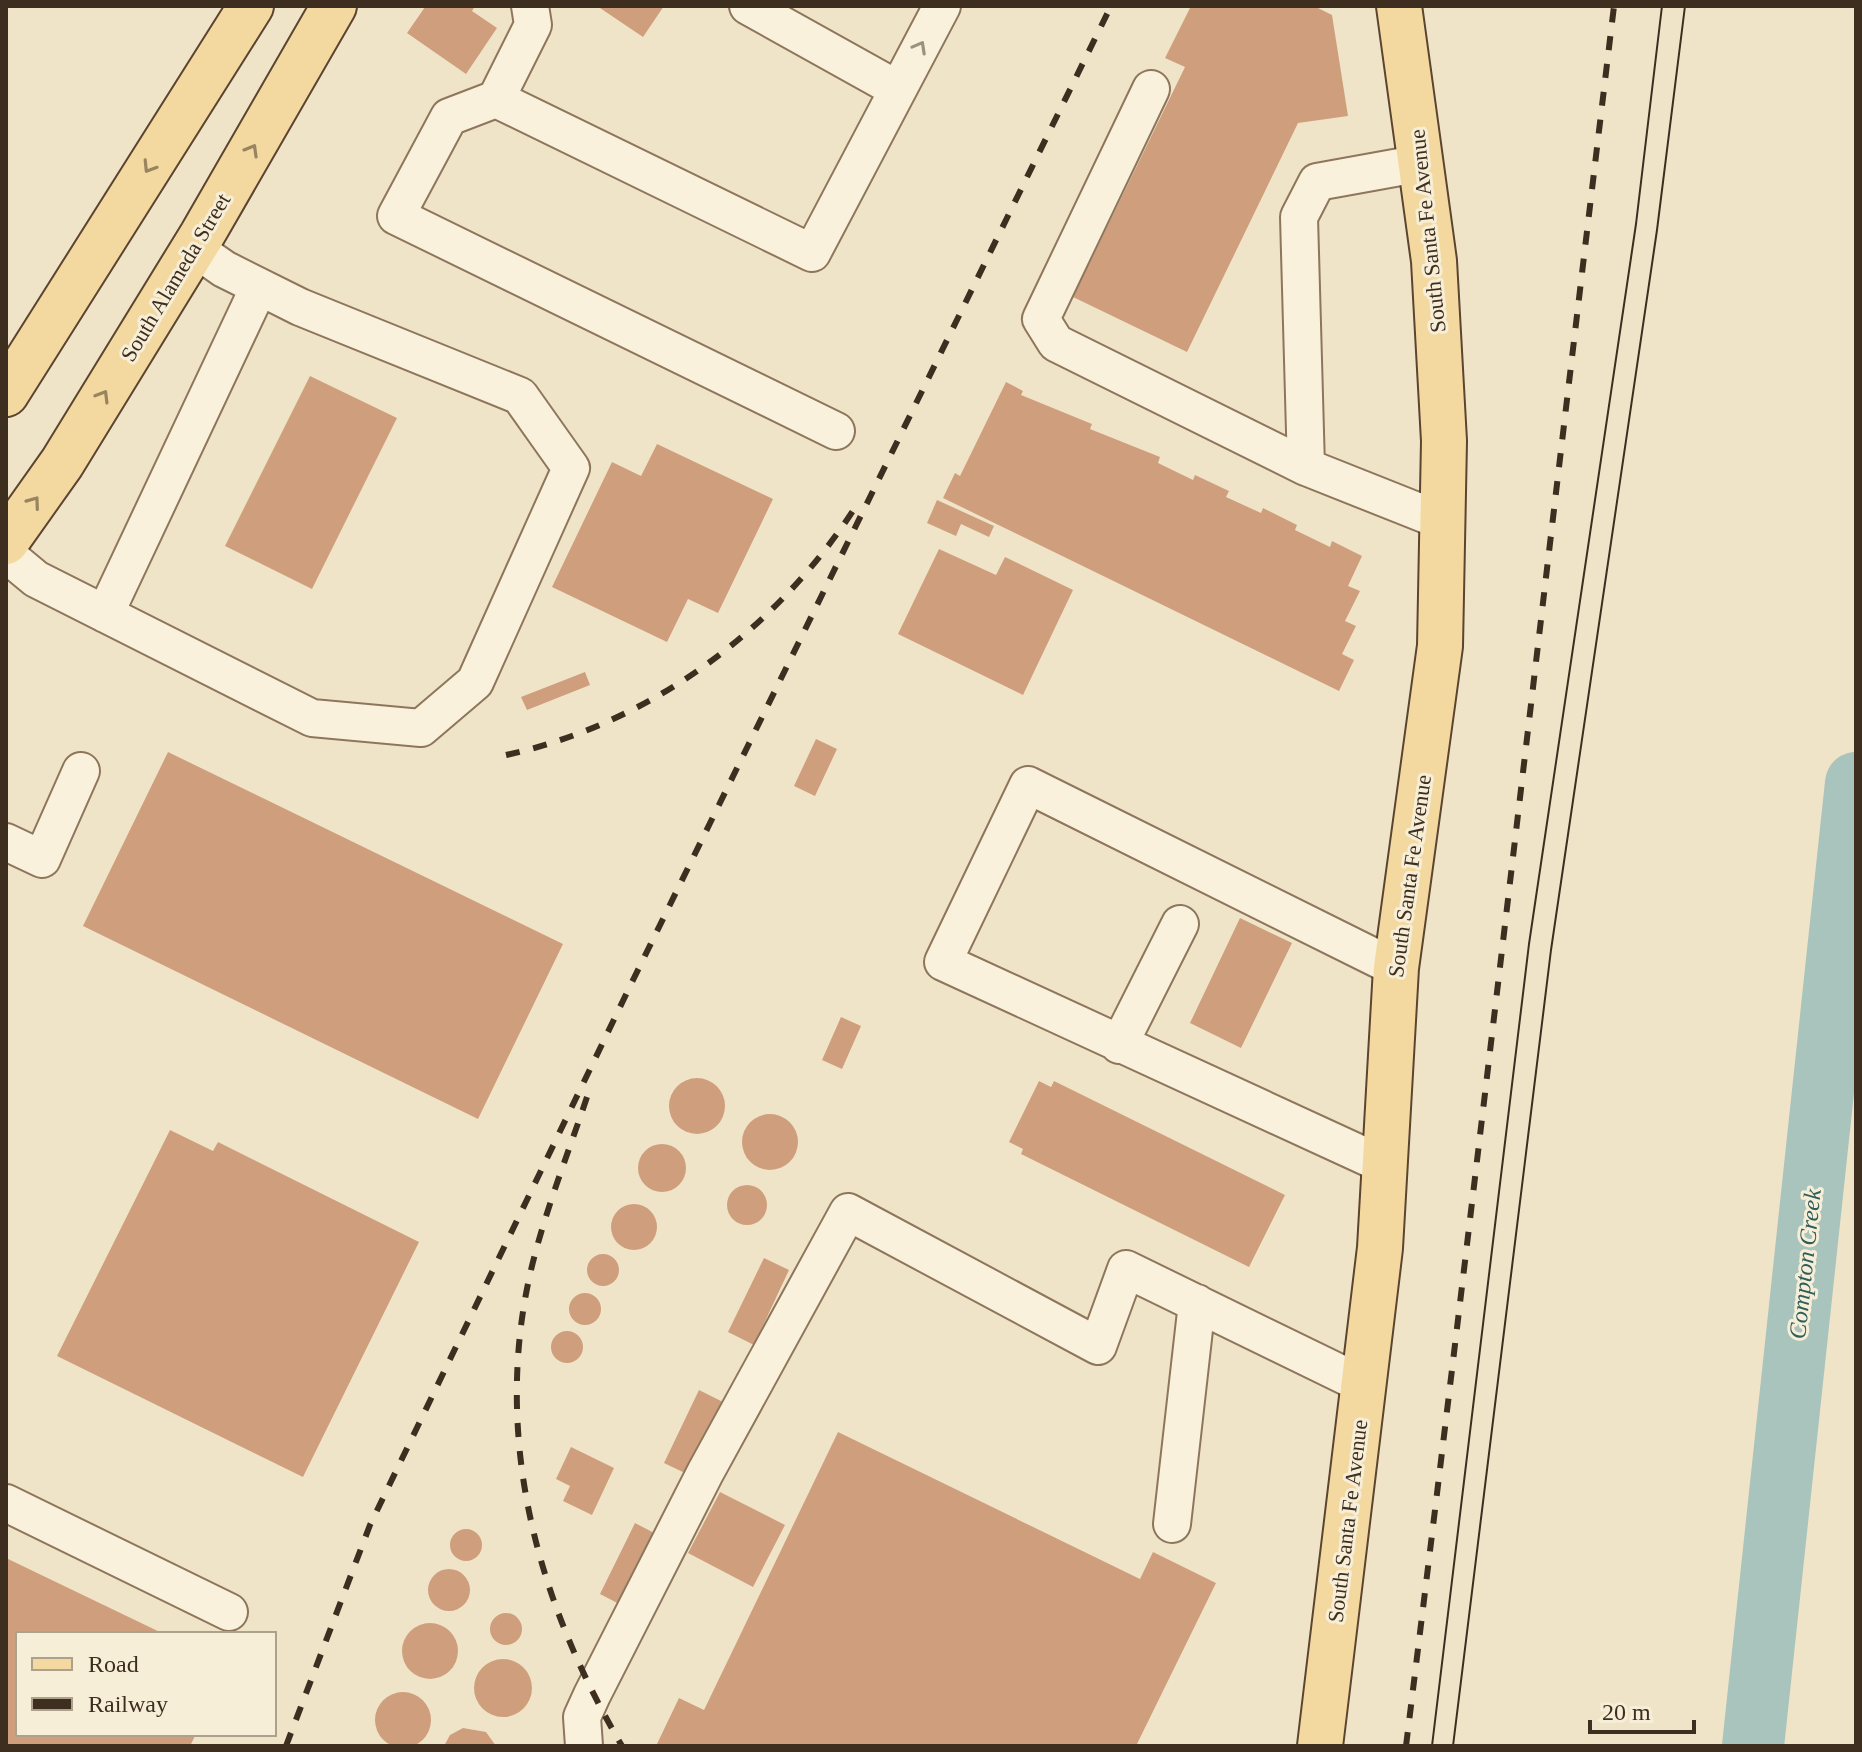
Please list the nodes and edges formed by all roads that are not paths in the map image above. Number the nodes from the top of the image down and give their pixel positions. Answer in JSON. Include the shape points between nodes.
{"nodes":[{"id":1,"x":251,"y":6,"type":"edge"},
{"id":2,"x":334,"y":6,"type":"edge"},
{"id":3,"x":344,"y":6,"type":"edge"},
{"id":4,"x":748,"y":6,"type":"edge"},
{"id":5,"x":942,"y":6,"type":"edge"},
{"id":6,"x":1399,"y":6,"type":"edge"},
{"id":7,"x":532,"y":15,"type":"edge"},
{"id":8,"x":308,"y":54,"type":"junction"},
{"id":9,"x":897,"y":89,"type":"junction"},
{"id":10,"x":1151,"y":89,"type":"dead end"},
{"id":11,"x":496,"y":99,"type":"junction"},
{"id":12,"x":1422,"y":163,"type":"junction"},
{"id":13,"x":194,"y":248,"type":"junction"},
{"id":14,"x":259,"y":287,"type":"junction"},
{"id":15,"x":6,"y":394,"type":"edge"},
{"id":16,"x":836,"y":431,"type":"dead end"},
{"id":17,"x":1306,"y":467,"type":"junction"},
{"id":18,"x":1442,"y":521,"type":"junction"},
{"id":19,"x":6,"y":542,"type":"edge"},
{"id":20,"x":6,"y":554,"type":"edge"},
{"id":21,"x":105,"y":614,"type":"junction"},
{"id":22,"x":81,"y":771,"type":"dead end"},
{"id":23,"x":6,"y":842,"type":"edge"},
{"id":24,"x":1180,"y":924,"type":"dead end"},
{"id":25,"x":1396,"y":968,"type":"junction"},
{"id":26,"x":1119,"y":1045,"type":"junction"},
{"id":27,"x":1382,"y":1164,"type":"junction"},
{"id":28,"x":1197,"y":1303,"type":"junction"},
{"id":29,"x":1364,"y":1385,"type":"junction"},
{"id":30,"x":6,"y":1503,"type":"edge"},
{"id":31,"x":1172,"y":1524,"type":"dead end"},
{"id":32,"x":229,"y":1612,"type":"dead end"},
{"id":33,"x":584,"y":1746,"type":"edge"},
{"id":34,"x":1320,"y":1746,"type":"edge"}],
"edges":[{"from":1,"to":15,"type":"main road","one_way":true},
{"from":2,"to":8,"type":"main road","name":"South Alameda Street"},
{"from":3,"to":8,"type":"main road"},
{"from":4,"to":9,"type":"lane"},
{"from":9,"to":5,"type":"lane","one_way":true},
{"from":6,"to":12,"type":"main road","name":"South Santa Fe Avenue"},
{"from":7,"to":11,"type":"lane"},
{"from":13,"to":8,"type":"main road","name":"South Alameda Street","one_way":true},
{"from":9,"to":11,"type":"lane","via":[[812,253]]},
{"from":10,"to":17,"type":"lane","via":[[1041,319],[1056,343]]},
{"from":11,"to":16,"type":"lane","via":[[449,117],[396,216]]},
{"from":12,"to":17,"type":"lane","via":[[1317,182],[1299,217]]},
{"from":12,"to":18,"type":"main road","name":"South Santa Fe Avenue","via":[[1434,261],[1444,441]]},
{"from":13,"to":14,"type":"lane"},
{"from":19,"to":13,"type":"main road","name":"South Alameda Street","one_way":true,"via":[[62,463]]},
{"from":14,"to":21,"type":"lane"},
{"from":14,"to":21,"type":"lane","via":[[520,396],[571,468],[475,682],[421,728],[312,718]]},
{"from":17,"to":18,"type":"lane"},
{"from":18,"to":25,"type":"main road","name":"South Santa Fe Avenue","via":[[1440,646]]},
{"from":20,"to":21,"type":"lane","via":[[36,579]]},
{"from":22,"to":23,"type":"lane","via":[[42,859]]},
{"from":24,"to":26,"type":"lane"},
{"from":25,"to":26,"type":"lane","via":[[1028,785],[943,962]]},
{"from":25,"to":27,"type":"main road","name":"South Santa Fe Avenue"},
{"from":26,"to":27,"type":"lane"},
{"from":27,"to":29,"type":"main road","name":"South Santa Fe Avenue","via":[[1380,1248]]},
{"from":28,"to":29,"type":"lane"},
{"from":28,"to":31,"type":"lane"},
{"from":28,"to":33,"type":"lane","via":[[1126,1269],[1098,1346],[848,1212],[705,1473],[592,1695],[582,1717]]},
{"from":29,"to":34,"type":"main road","name":"South Santa Fe Avenue"},
{"from":30,"to":32,"type":"lane"}]}
